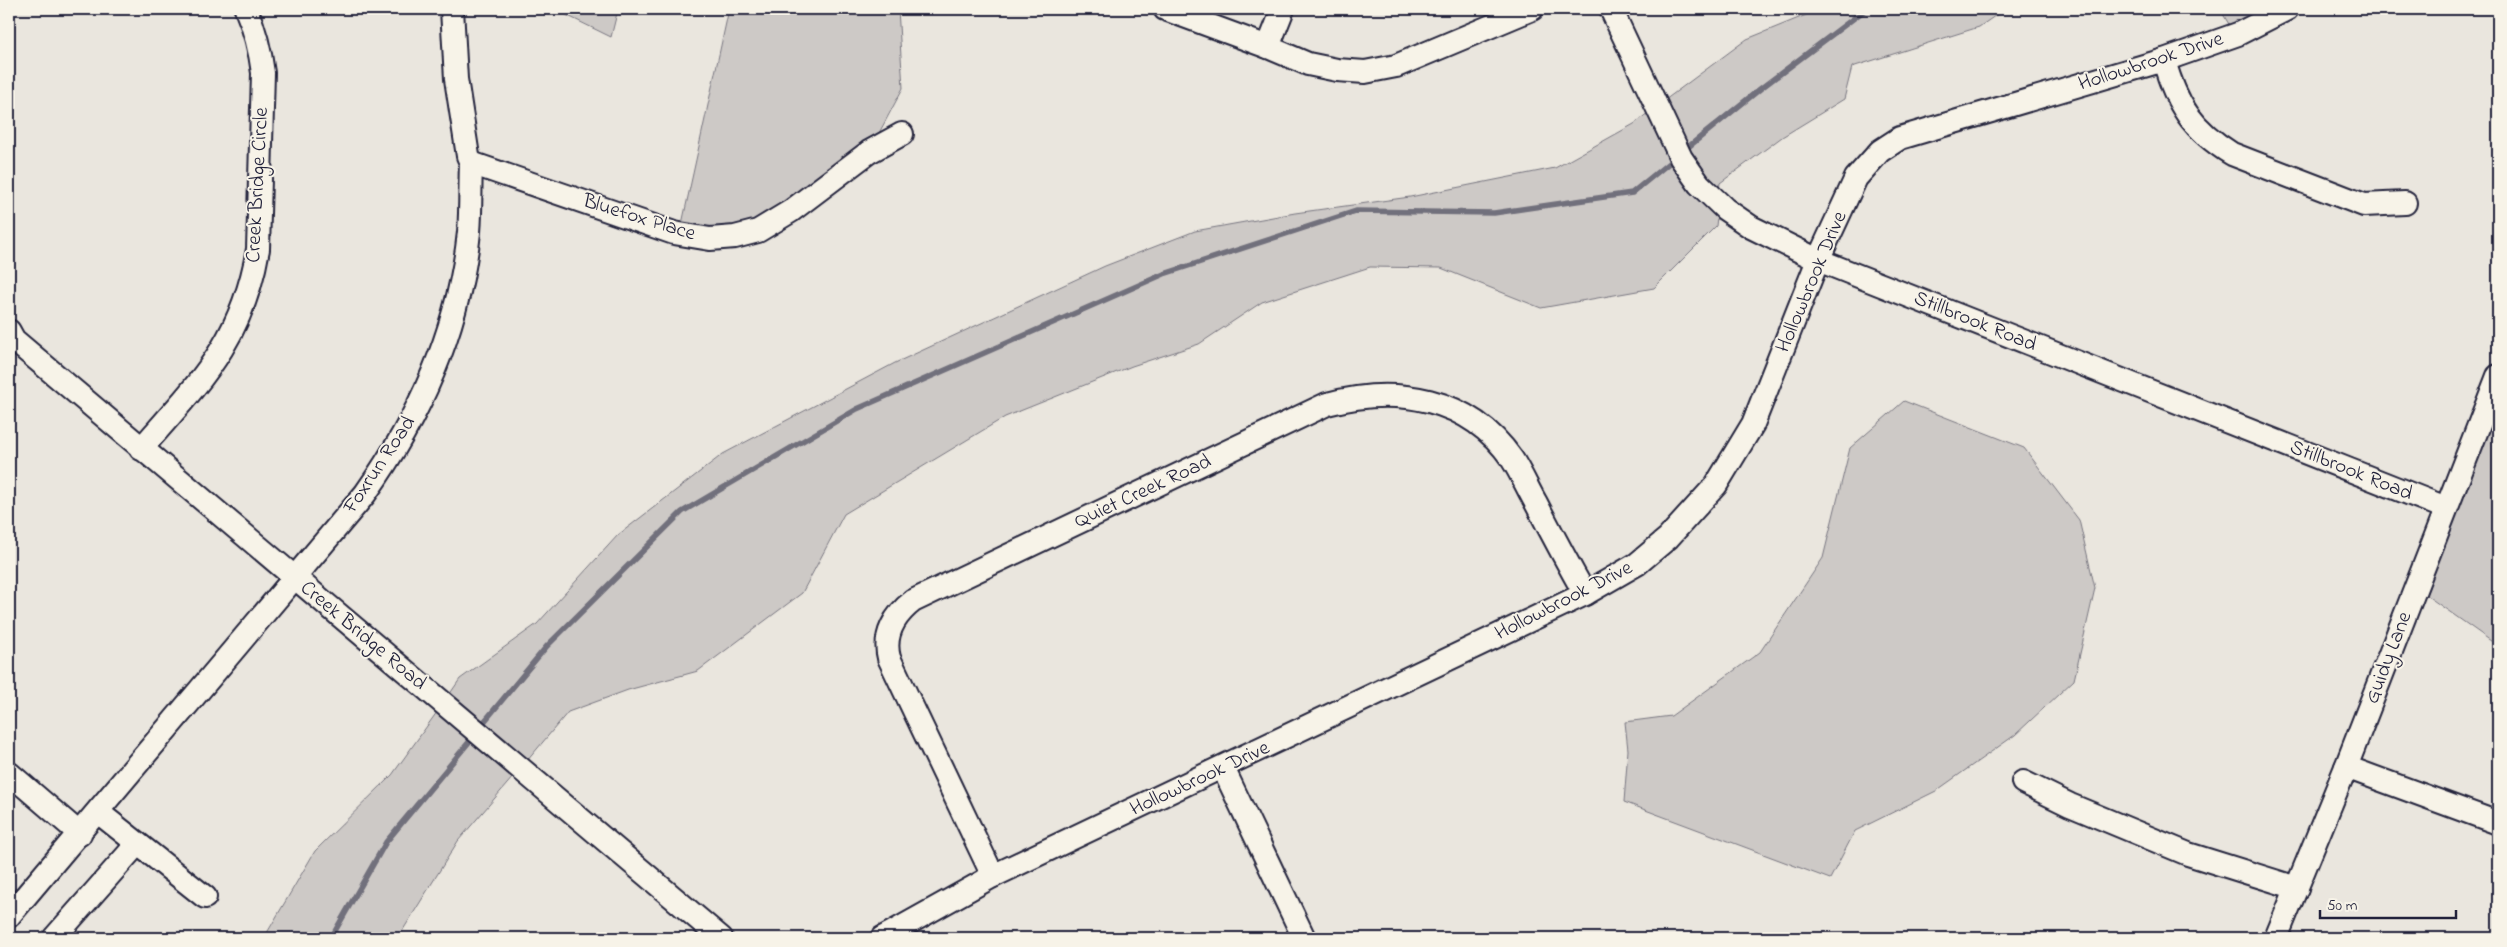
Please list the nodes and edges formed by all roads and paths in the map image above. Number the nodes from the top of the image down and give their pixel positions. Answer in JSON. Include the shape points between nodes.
{"nodes":[{"id":1,"x":246,"y":9,"type":"edge"},
{"id":2,"x":452,"y":9,"type":"edge"},
{"id":3,"x":1166,"y":9,"type":"edge"},
{"id":4,"x":1282,"y":9,"type":"edge"},
{"id":5,"x":1532,"y":9,"type":"edge"},
{"id":6,"x":1611,"y":9,"type":"edge"},
{"id":7,"x":2286,"y":9,"type":"edge"},
{"id":8,"x":1268,"y":47,"type":"junction"},
{"id":9,"x":2164,"y":60,"type":"junction"},
{"id":10,"x":902,"y":134,"type":"dead end"},
{"id":11,"x":471,"y":163,"type":"junction"},
{"id":12,"x":2405,"y":203,"type":"dead end"},
{"id":13,"x":1818,"y":260,"type":"junction"},
{"id":14,"x":9,"y":331,"type":"edge"},
{"id":15,"x":2498,"y":376,"type":"edge"},
{"id":16,"x":141,"y":448,"type":"junction"},
{"id":17,"x":2446,"y":508,"type":"junction"},
{"id":18,"x":295,"y":579,"type":"junction"},
{"id":19,"x":1585,"y":594,"type":"junction"},
{"id":20,"x":2346,"y":767,"type":"junction"},
{"id":21,"x":1223,"y":768,"type":"junction"},
{"id":22,"x":9,"y":773,"type":"edge"},
{"id":23,"x":2022,"y":782,"type":"dead end"},
{"id":24,"x":98,"y":812,"type":"junction"},
{"id":25,"x":2498,"y":823,"type":"edge"},
{"id":26,"x":80,"y":834,"type":"junction"},
{"id":27,"x":137,"y":844,"type":"junction"},
{"id":28,"x":993,"y":876,"type":"junction"},
{"id":29,"x":2297,"y":888,"type":"junction"},
{"id":30,"x":206,"y":897,"type":"dead end"},
{"id":31,"x":9,"y":916,"type":"edge"},
{"id":32,"x":54,"y":938,"type":"edge"},
{"id":33,"x":721,"y":938,"type":"edge"},
{"id":34,"x":882,"y":938,"type":"edge"},
{"id":35,"x":1304,"y":938,"type":"edge"},
{"id":36,"x":2276,"y":938,"type":"edge"}],
"edges":[{"from":1,"to":16,"type":"street","name":"Creek Bridge Circle","via":[[257,36],[263,73],[258,249],[254,270],[242,311],[223,350]]},
{"from":2,"to":11,"type":"street","name":"Foxrun Road","via":[[456,79]]},
{"from":3,"to":8,"type":"street"},
{"from":4,"to":8,"type":"street"},
{"from":5,"to":8,"type":"street","via":[[1396,66],[1374,72],[1308,64]]},
{"from":6,"to":13,"type":"street","name":"Stillbrook Road","via":[[1681,158],[1699,184],[1724,209],[1751,227]]},
{"from":7,"to":9,"type":"street","name":"Hollowbrook Drive","via":[[2238,34]]},
{"from":9,"to":12,"type":"street","via":[[2171,86],[2194,125],[2232,154],[2364,205]]},
{"from":9,"to":13,"type":"street","name":"Hollowbrook Drive","via":[[1900,138],[1880,151],[1856,178]]},
{"from":10,"to":11,"type":"street","name":"Bluefox Place","via":[[869,152],[791,211],[758,231],[718,238],[674,234]]},
{"from":11,"to":18,"type":"street","name":"Foxrun Road","via":[[469,232],[457,305],[429,385],[389,460]]},
{"from":13,"to":17,"type":"street","name":"Stillbrook Road"},
{"from":13,"to":19,"type":"street","name":"Hollowbrook Drive","via":[[1753,424],[1716,485],[1693,512],[1637,564]]},
{"from":14,"to":16,"type":"street","name":"Creek Bridge Road","via":[[14,340]]},
{"from":15,"to":17,"type":"street","name":"Guidy Lane"},
{"from":16,"to":18,"type":"street","name":"Creek Bridge Road"},
{"from":17,"to":20,"type":"street","name":"Guidy Lane"},
{"from":18,"to":24,"type":"street","name":"Foxrun Road"},
{"from":18,"to":33,"type":"street","name":"Creek Bridge Road"},
{"from":19,"to":21,"type":"street","name":"Hollowbrook Drive"},
{"from":19,"to":28,"type":"street","name":"Quiet Creek Road","via":[[1512,460],[1494,439],[1448,408],[1422,399],[1395,395],[1354,397],[1327,404],[940,588],[902,609],[892,623],[887,640],[888,653]]},
{"from":20,"to":25,"type":"street"},
{"from":20,"to":29,"type":"street","name":"Guidy Lane"},
{"from":21,"to":28,"type":"street","name":"Hollowbrook Drive"},
{"from":21,"to":35,"type":"street"},
{"from":22,"to":26,"type":"street"},
{"from":23,"to":29,"type":"street","via":[[2188,854]]},
{"from":24,"to":26,"type":"street","name":"Foxrun Road"},
{"from":24,"to":27,"type":"street"},
{"from":26,"to":31,"type":"street","name":"Foxrun Road"},
{"from":27,"to":30,"type":"street"},
{"from":27,"to":32,"type":"street"},
{"from":28,"to":34,"type":"street","name":"Hollowbrook Drive"},
{"from":29,"to":36,"type":"street","name":"Guidy Lane"}]}
